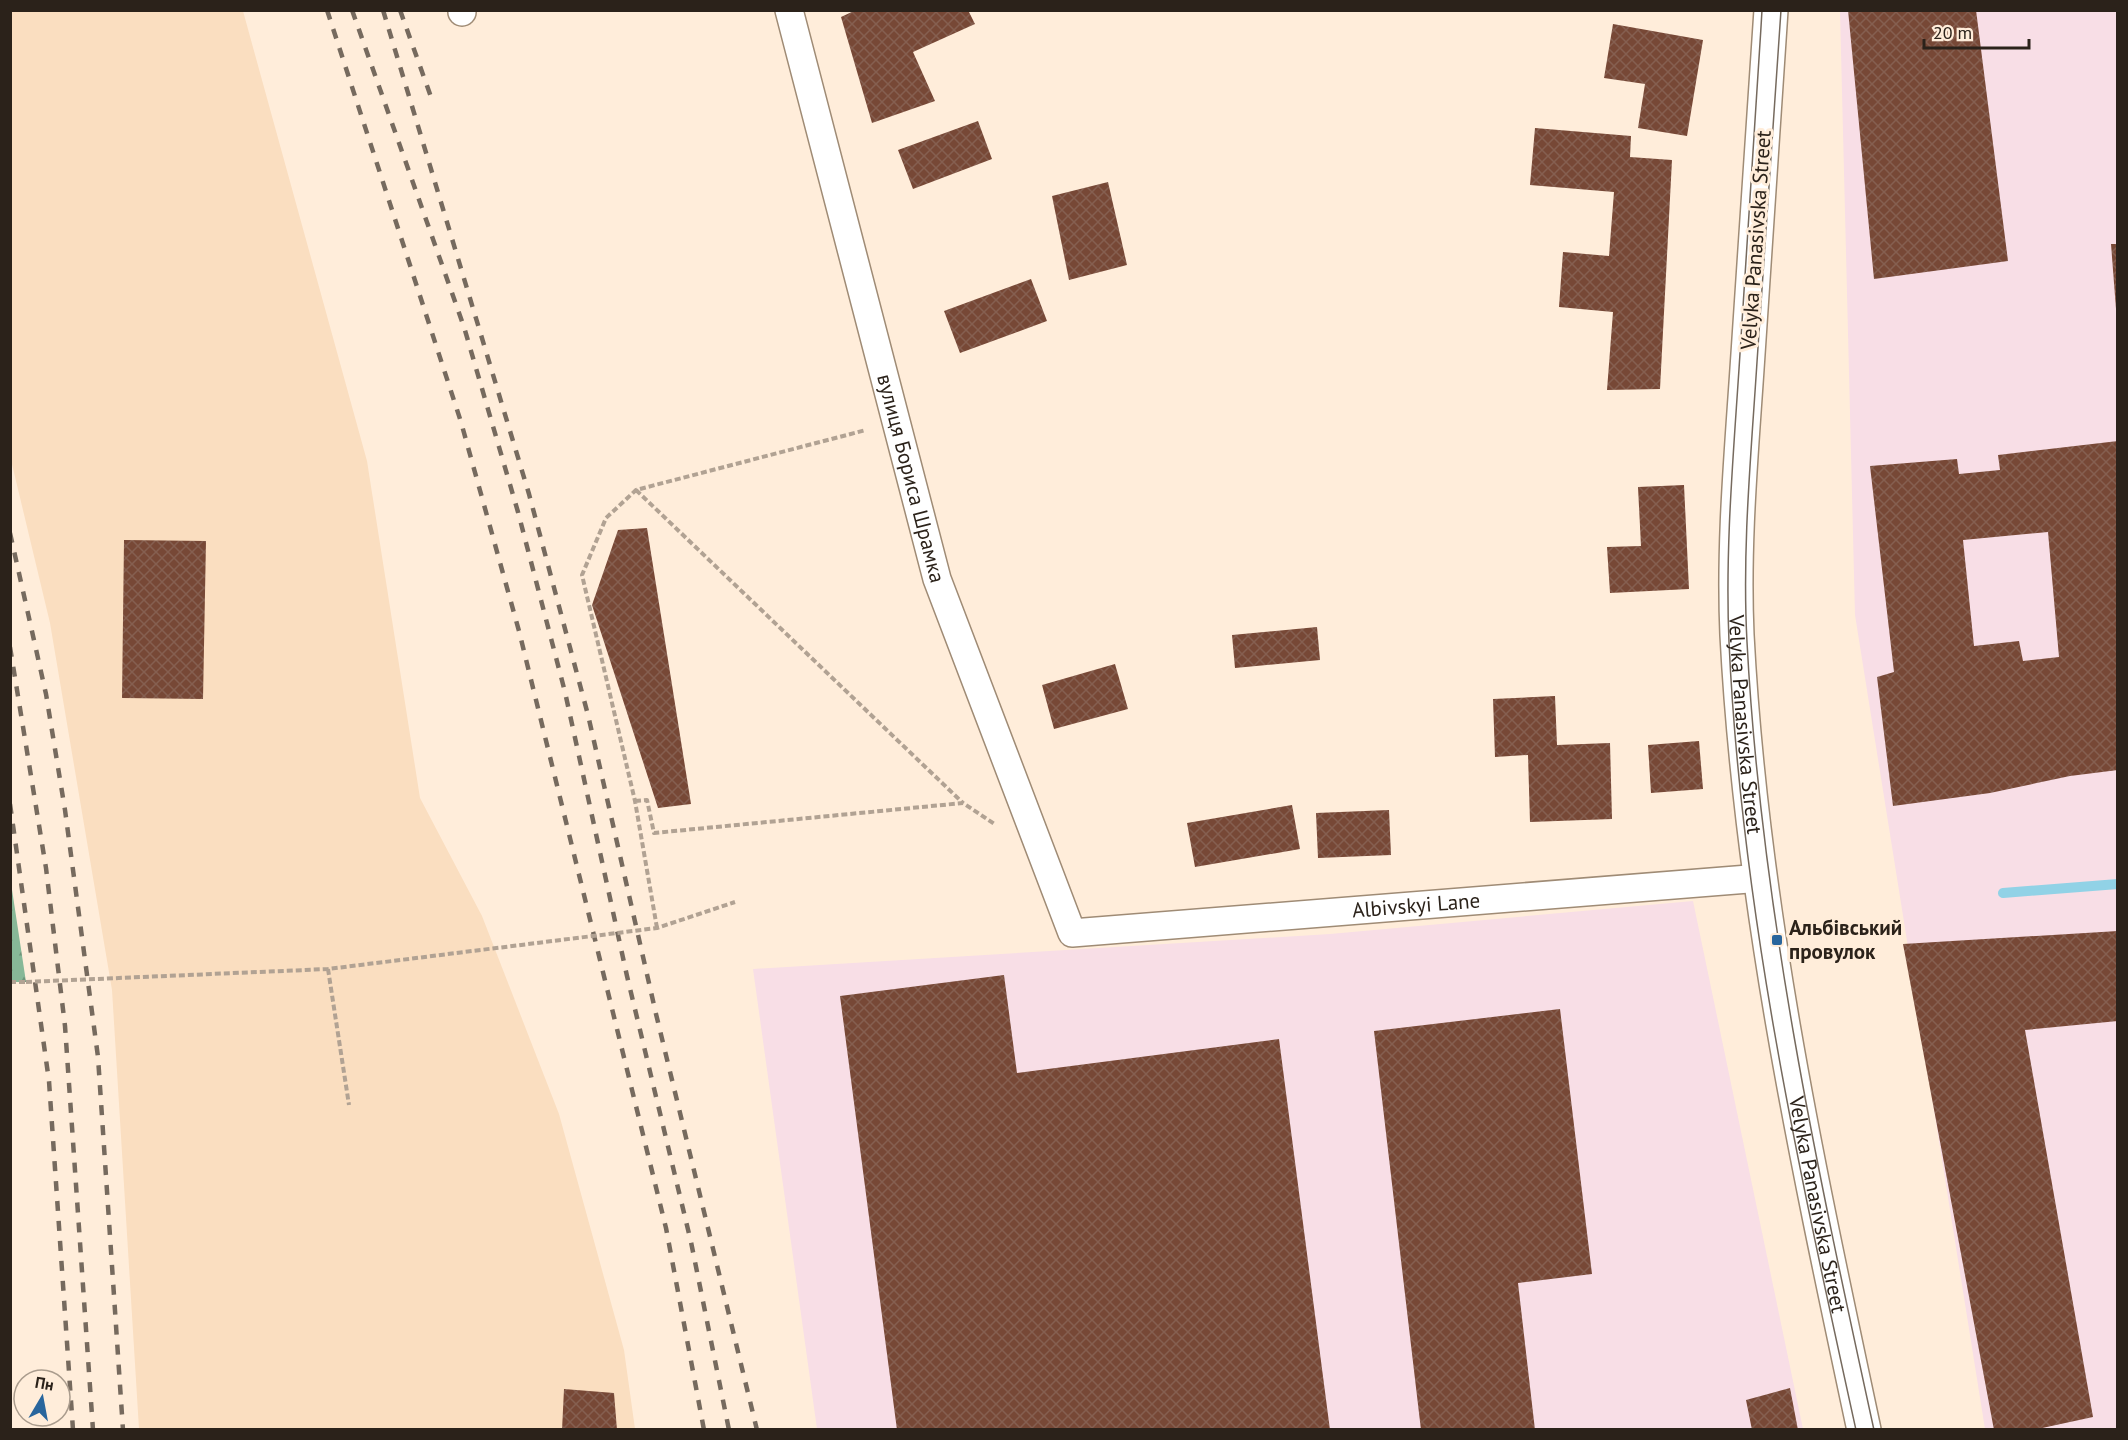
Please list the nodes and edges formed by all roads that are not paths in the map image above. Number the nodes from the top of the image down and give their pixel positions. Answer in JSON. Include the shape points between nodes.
{"nodes":[{"id":1,"x":789,"y":10,"type":"edge"},
{"id":2,"x":1771,"y":10,"type":"edge"},
{"id":3,"x":1761,"y":878,"type":"junction"},
{"id":4,"x":1072,"y":933,"type":"joint"},
{"id":5,"x":1864,"y":1430,"type":"edge"}],
"edges":[{"from":1,"to":4,"type":"street","name":"вулиця Бориса Шрамка","via":[[937,579]]},
{"from":2,"to":3,"type":"street","name":"Velyka Panasivska Street","via":[[1736,537],[1737,634]]},
{"from":3,"to":4,"type":"street","name":"Albivskyi Lane"},
{"from":3,"to":5,"type":"street","name":"Velyka Panasivska Street","via":[[1770,953],[1810,1178]]}]}
